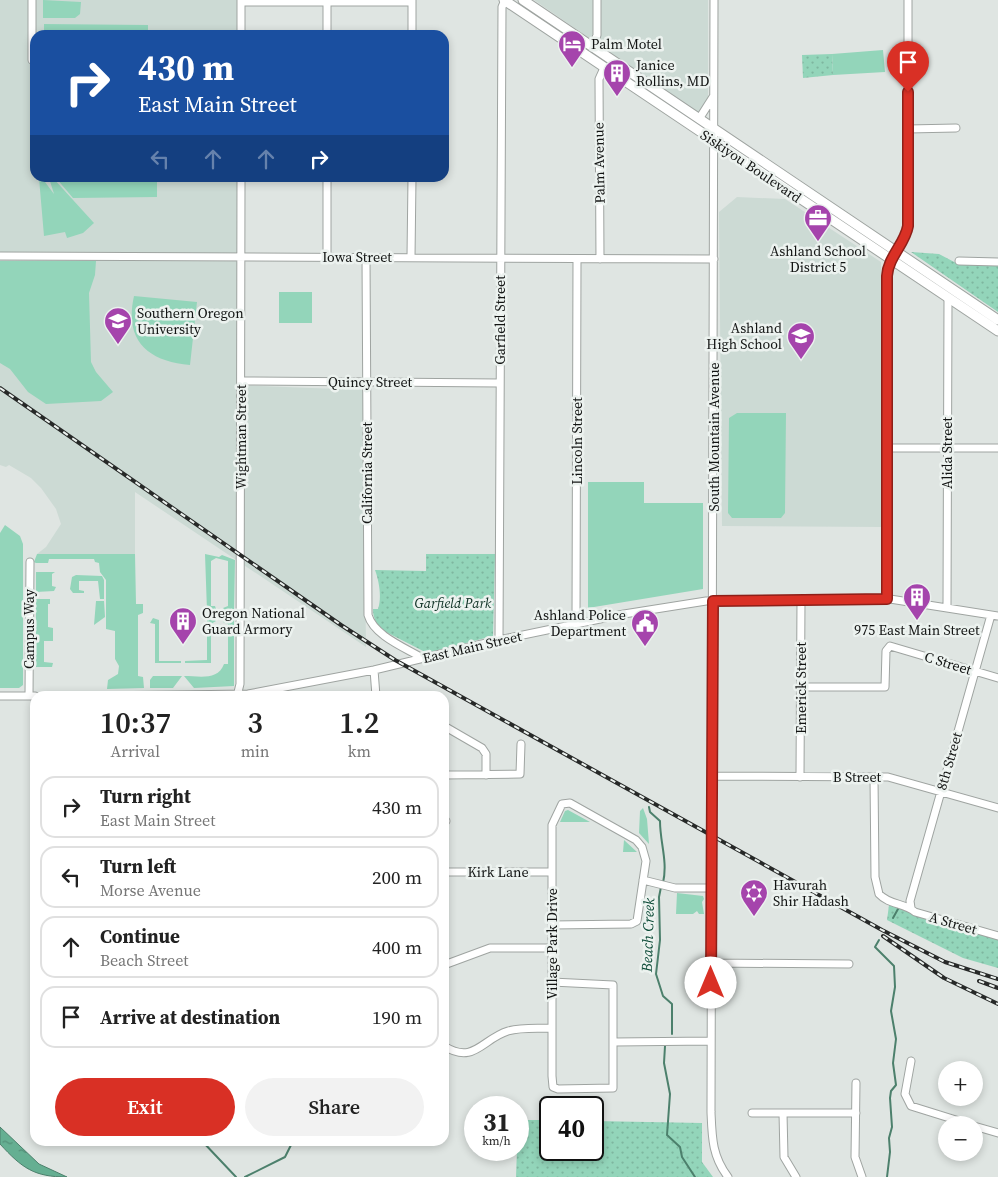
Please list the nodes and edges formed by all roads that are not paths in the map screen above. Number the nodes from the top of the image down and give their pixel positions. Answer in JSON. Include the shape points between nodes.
{"nodes":[{"id":1,"x":32,"y":0,"type":"edge"},
{"id":2,"x":504,"y":0,"type":"edge"},
{"id":3,"x":523,"y":0,"type":"edge"},
{"id":4,"x":597,"y":0,"type":"edge"},
{"id":5,"x":714,"y":0,"type":"edge"},
{"id":6,"x":908,"y":0,"type":"edge"},
{"id":7,"x":241,"y":1,"type":"edge"},
{"id":8,"x":327,"y":1,"type":"edge"},
{"id":9,"x":412,"y":1,"type":"edge"},
{"id":10,"x":32,"y":30,"type":"edge"},
{"id":11,"x":241,"y":30,"type":"edge"},
{"id":12,"x":327,"y":30,"type":"edge"},
{"id":13,"x":412,"y":30,"type":"edge"},
{"id":14,"x":593,"y":46,"type":"junction"},
{"id":15,"x":604,"y":68,"type":"junction"},
{"id":16,"x":714,"y":94,"type":"junction"},
{"id":17,"x":699,"y":119,"type":"junction"},
{"id":18,"x":908,"y":128,"type":"junction"},
{"id":19,"x":956,"y":128,"type":"dead end"},
{"id":20,"x":714,"y":129,"type":"junction"},
{"id":21,"x":714,"y":142,"type":"junction"},
{"id":22,"x":241,"y":182,"type":"edge"},
{"id":23,"x":327,"y":182,"type":"edge"},
{"id":24,"x":412,"y":182,"type":"edge"},
{"id":25,"x":896,"y":252,"type":"junction"},
{"id":26,"x":0,"y":256,"type":"edge"},
{"id":27,"x":242,"y":257,"type":"junction"},
{"id":28,"x":327,"y":257,"type":"junction"},
{"id":29,"x":366,"y":257,"type":"junction"},
{"id":30,"x":411,"y":258,"type":"junction"},
{"id":31,"x":500,"y":258,"type":"junction"},
{"id":32,"x":714,"y":258,"type":"junction"},
{"id":33,"x":577,"y":259,"type":"junction"},
{"id":34,"x":600,"y":259,"type":"junction"},
{"id":35,"x":891,"y":261,"type":"junction"},
{"id":36,"x":958,"y":261,"type":"dead end"},
{"id":37,"x":998,"y":262,"type":"edge"},
{"id":38,"x":948,"y":298,"type":"junction"},
{"id":39,"x":998,"y":320,"type":"edge"},
{"id":40,"x":998,"y":331,"type":"edge"},
{"id":41,"x":242,"y":381,"type":"junction"},
{"id":42,"x":367,"y":382,"type":"junction"},
{"id":43,"x":499,"y":383,"type":"junction"},
{"id":44,"x":887,"y":448,"type":"junction"},
{"id":45,"x":947,"y":448,"type":"junction"},
{"id":46,"x":998,"y":448,"type":"edge"},
{"id":47,"x":30,"y":562,"type":"dead end"},
{"id":48,"x":887,"y":599,"type":"junction"},
{"id":49,"x":801,"y":600,"type":"junction"},
{"id":50,"x":713,"y":601,"type":"junction"},
{"id":51,"x":947,"y":608,"type":"junction"},
{"id":52,"x":995,"y":616,"type":"edge"},
{"id":53,"x":576,"y":624,"type":"junction"},
{"id":54,"x":499,"y":640,"type":"junction"},
{"id":55,"x":424,"y":659,"type":"junction"},
{"id":56,"x":374,"y":670,"type":"junction"},
{"id":57,"x":976,"y":671,"type":"junction"},
{"id":58,"x":998,"y":678,"type":"edge"},
{"id":59,"x":801,"y":688,"type":"junction"},
{"id":60,"x":32,"y":691,"type":"edge"},
{"id":61,"x":238,"y":691,"type":"edge"},
{"id":62,"x":263,"y":691,"type":"edge"},
{"id":63,"x":376,"y":691,"type":"edge"},
{"id":64,"x":0,"y":696,"type":"edge"},
{"id":65,"x":30,"y":696,"type":"edge"},
{"id":66,"x":449,"y":729,"type":"edge"},
{"id":67,"x":522,"y":744,"type":"dead end"},
{"id":68,"x":449,"y":775,"type":"edge"},
{"id":69,"x":486,"y":775,"type":"junction"},
{"id":70,"x":712,"y":776,"type":"junction"},
{"id":71,"x":800,"y":777,"type":"junction"},
{"id":72,"x":874,"y":777,"type":"junction"},
{"id":73,"x":940,"y":791,"type":"junction"},
{"id":74,"x":998,"y":808,"type":"edge"},
{"id":75,"x":449,"y":872,"type":"edge"},
{"id":76,"x":552,"y":872,"type":"junction"},
{"id":77,"x":643,"y":880,"type":"junction"},
{"id":78,"x":711,"y":888,"type":"junction"},
{"id":79,"x":911,"y":908,"type":"junction"},
{"id":80,"x":552,"y":925,"type":"junction"},
{"id":81,"x":998,"y":936,"type":"edge"},
{"id":82,"x":552,"y":948,"type":"junction"},
{"id":83,"x":449,"y":962,"type":"edge"},
{"id":84,"x":711,"y":964,"type":"junction"},
{"id":85,"x":849,"y":964,"type":"dead end"},
{"id":86,"x":552,"y":982,"type":"junction"},
{"id":87,"x":552,"y":1028,"type":"junction"},
{"id":88,"x":711,"y":1041,"type":"junction"},
{"id":89,"x":614,"y":1042,"type":"junction"},
{"id":90,"x":449,"y":1048,"type":"edge"},
{"id":91,"x":911,"y":1060,"type":"dead end"},
{"id":92,"x":856,"y":1084,"type":"dead end"},
{"id":93,"x":783,"y":1112,"type":"junction"},
{"id":94,"x":856,"y":1112,"type":"junction"},
{"id":95,"x":752,"y":1114,"type":"dead end"},
{"id":96,"x":944,"y":1116,"type":"edge"},
{"id":97,"x":983,"y":1128,"type":"edge"},
{"id":98,"x":998,"y":1133,"type":"edge"},
{"id":99,"x":728,"y":1177,"type":"edge"},
{"id":100,"x":796,"y":1177,"type":"edge"},
{"id":101,"x":862,"y":1177,"type":"edge"}],
"edges":[{"from":1,"to":10,"type":"street"},
{"from":2,"to":15,"type":"main road","name":"Siskiyou Boulevard"},
{"from":2,"to":31,"type":"street","name":"Garfield Street"},
{"from":3,"to":14,"type":"main road","name":"Siskiyou Boulevard"},
{"from":4,"to":14,"type":"street","via":[[597,35]]},
{"from":5,"to":16,"type":"street","name":"South Mountain Avenue"},
{"from":6,"to":18,"type":"street"},
{"from":7,"to":8,"type":"street"},
{"from":7,"to":11,"type":"street"},
{"from":8,"to":9,"type":"street"},
{"from":8,"to":12,"type":"street"},
{"from":9,"to":13,"type":"street"},
{"from":14,"to":17,"type":"main road","name":"Siskiyou Boulevard"},
{"from":15,"to":21,"type":"main road","name":"Siskiyou Boulevard"},
{"from":15,"to":34,"type":"street","name":"Palm Avenue","via":[[599,79]]},
{"from":16,"to":17,"type":"street"},
{"from":16,"to":20,"type":"street","name":"South Mountain Avenue"},
{"from":17,"to":20,"type":"main road","name":"Siskiyou Boulevard"},
{"from":18,"to":19,"type":"street"},
{"from":18,"to":25,"type":"street","via":[[908,226],[905,239]]},
{"from":20,"to":21,"type":"street","name":"South Mountain Avenue"},
{"from":20,"to":25,"type":"main road","name":"Siskiyou Boulevard"},
{"from":21,"to":32,"type":"street","name":"South Mountain Avenue"},
{"from":21,"to":35,"type":"main road","name":"Siskiyou Boulevard"},
{"from":22,"to":27,"type":"street","name":"Wightman Street"},
{"from":23,"to":28,"type":"street"},
{"from":24,"to":30,"type":"street"},
{"from":25,"to":35,"type":"street"},
{"from":25,"to":39,"type":"main road","name":"Siskiyou Boulevard"},
{"from":26,"to":27,"type":"street","name":"Iowa Street"},
{"from":27,"to":28,"type":"street","name":"Iowa Street"},
{"from":27,"to":41,"type":"street","name":"Wightman Street"},
{"from":28,"to":29,"type":"street","name":"Iowa Street"},
{"from":29,"to":30,"type":"street","name":"Iowa Street"},
{"from":29,"to":42,"type":"street","name":"California Street"},
{"from":30,"to":31,"type":"street","name":"Iowa Street"},
{"from":31,"to":33,"type":"street","name":"Iowa Street"},
{"from":31,"to":43,"type":"street","name":"Garfield Street"},
{"from":32,"to":34,"type":"street","name":"Iowa Street"},
{"from":32,"to":50,"type":"street","name":"South Mountain Avenue"},
{"from":33,"to":34,"type":"street","name":"Iowa Street"},
{"from":33,"to":53,"type":"street","name":"Lincoln Street"},
{"from":35,"to":38,"type":"main road","name":"Siskiyou Boulevard"},
{"from":35,"to":44,"type":"street","via":[[887,276]]},
{"from":36,"to":37,"type":"street"},
{"from":38,"to":40,"type":"main road","name":"Siskiyou Boulevard"},
{"from":38,"to":45,"type":"street","name":"Alida Street"},
{"from":41,"to":42,"type":"street","name":"Quincy Street"},
{"from":41,"to":61,"type":"street","name":"Wightman Street"},
{"from":42,"to":43,"type":"street","name":"Quincy Street"},
{"from":42,"to":55,"type":"street","name":"California Street","via":[[368,615],[378,631]]},
{"from":43,"to":54,"type":"street","name":"Garfield Street"},
{"from":44,"to":45,"type":"street"},
{"from":44,"to":48,"type":"street"},
{"from":45,"to":46,"type":"street"},
{"from":45,"to":51,"type":"street","name":"Alida Street"},
{"from":47,"to":60,"type":"street","name":"Campus Way"},
{"from":48,"to":49,"type":"street","name":"East Main Street"},
{"from":48,"to":51,"type":"street","name":"East Main Street"},
{"from":49,"to":50,"type":"street","name":"East Main Street"},
{"from":49,"to":59,"type":"street","name":"Emerick Street"},
{"from":50,"to":53,"type":"street","name":"East Main Street","via":[[663,606]]},
{"from":50,"to":70,"type":"street","name":"South Mountain Avenue"},
{"from":51,"to":52,"type":"street","name":"East Main Street"},
{"from":52,"to":57,"type":"street","name":"8th Street"},
{"from":53,"to":54,"type":"street","name":"East Main Street"},
{"from":54,"to":55,"type":"street","name":"East Main Street"},
{"from":55,"to":56,"type":"street","name":"East Main Street"},
{"from":56,"to":62,"type":"street","name":"East Main Street"},
{"from":56,"to":63,"type":"street"},
{"from":57,"to":58,"type":"street","name":"C Street"},
{"from":57,"to":59,"type":"street","name":"C Street","via":[[890,646],[886,650],[885,687]]},
{"from":57,"to":73,"type":"street","name":"8th Street"},
{"from":59,"to":71,"type":"street","name":"Emerick Street"},
{"from":64,"to":65,"type":"street"},
{"from":66,"to":69,"type":"street","via":[[482,748],[486,754]]},
{"from":67,"to":69,"type":"street","via":[[520,774]]},
{"from":68,"to":69,"type":"street"},
{"from":70,"to":71,"type":"street","name":"B Street"},
{"from":70,"to":78,"type":"street","name":"South Mountain Avenue"},
{"from":71,"to":72,"type":"street","name":"B Street"},
{"from":72,"to":73,"type":"street","name":"B Street","via":[[888,777]]},
{"from":72,"to":79,"type":"street","name":"A Street","via":[[876,886],[882,897]]},
{"from":73,"to":74,"type":"street","name":"B Street"},
{"from":73,"to":79,"type":"street","name":"8th Street","via":[[910,901]]},
{"from":75,"to":76,"type":"street","name":"Kirk Lane"},
{"from":76,"to":77,"type":"street","name":"Village Park Drive","via":[[553,822],[562,804],[570,803],[636,840],[646,856]]},
{"from":76,"to":80,"type":"street","name":"Village Park Drive"},
{"from":77,"to":78,"type":"street","via":[[671,887]]},
{"from":77,"to":80,"type":"street","via":[[639,919],[634,923]]},
{"from":78,"to":84,"type":"street","name":"South Mountain Avenue"},
{"from":79,"to":81,"type":"street","name":"A Street","via":[[915,912]]},
{"from":80,"to":82,"type":"street","name":"Village Park Drive"},
{"from":82,"to":83,"type":"street","via":[[490,948]]},
{"from":82,"to":86,"type":"street","name":"Village Park Drive"},
{"from":84,"to":85,"type":"street"},
{"from":84,"to":88,"type":"street","name":"South Mountain Avenue"},
{"from":86,"to":87,"type":"street","name":"Village Park Drive"},
{"from":86,"to":89,"type":"street","via":[[613,985]]},
{"from":87,"to":89,"type":"street","name":"Village Park Drive","via":[[553,1087],[613,1088]]},
{"from":87,"to":90,"type":"street","via":[[510,1030],[472,1052]]},
{"from":88,"to":89,"type":"street"},
{"from":88,"to":99,"type":"street","name":"South Mountain Avenue","via":[[712,1146]]},
{"from":91,"to":96,"type":"street","via":[[905,1094],[911,1106]]},
{"from":92,"to":94,"type":"street"},
{"from":93,"to":94,"type":"street"},
{"from":93,"to":95,"type":"street"},
{"from":93,"to":100,"type":"street","via":[[784,1157]]},
{"from":94,"to":101,"type":"street","via":[[856,1164]]},
{"from":97,"to":98,"type":"street"}]}
